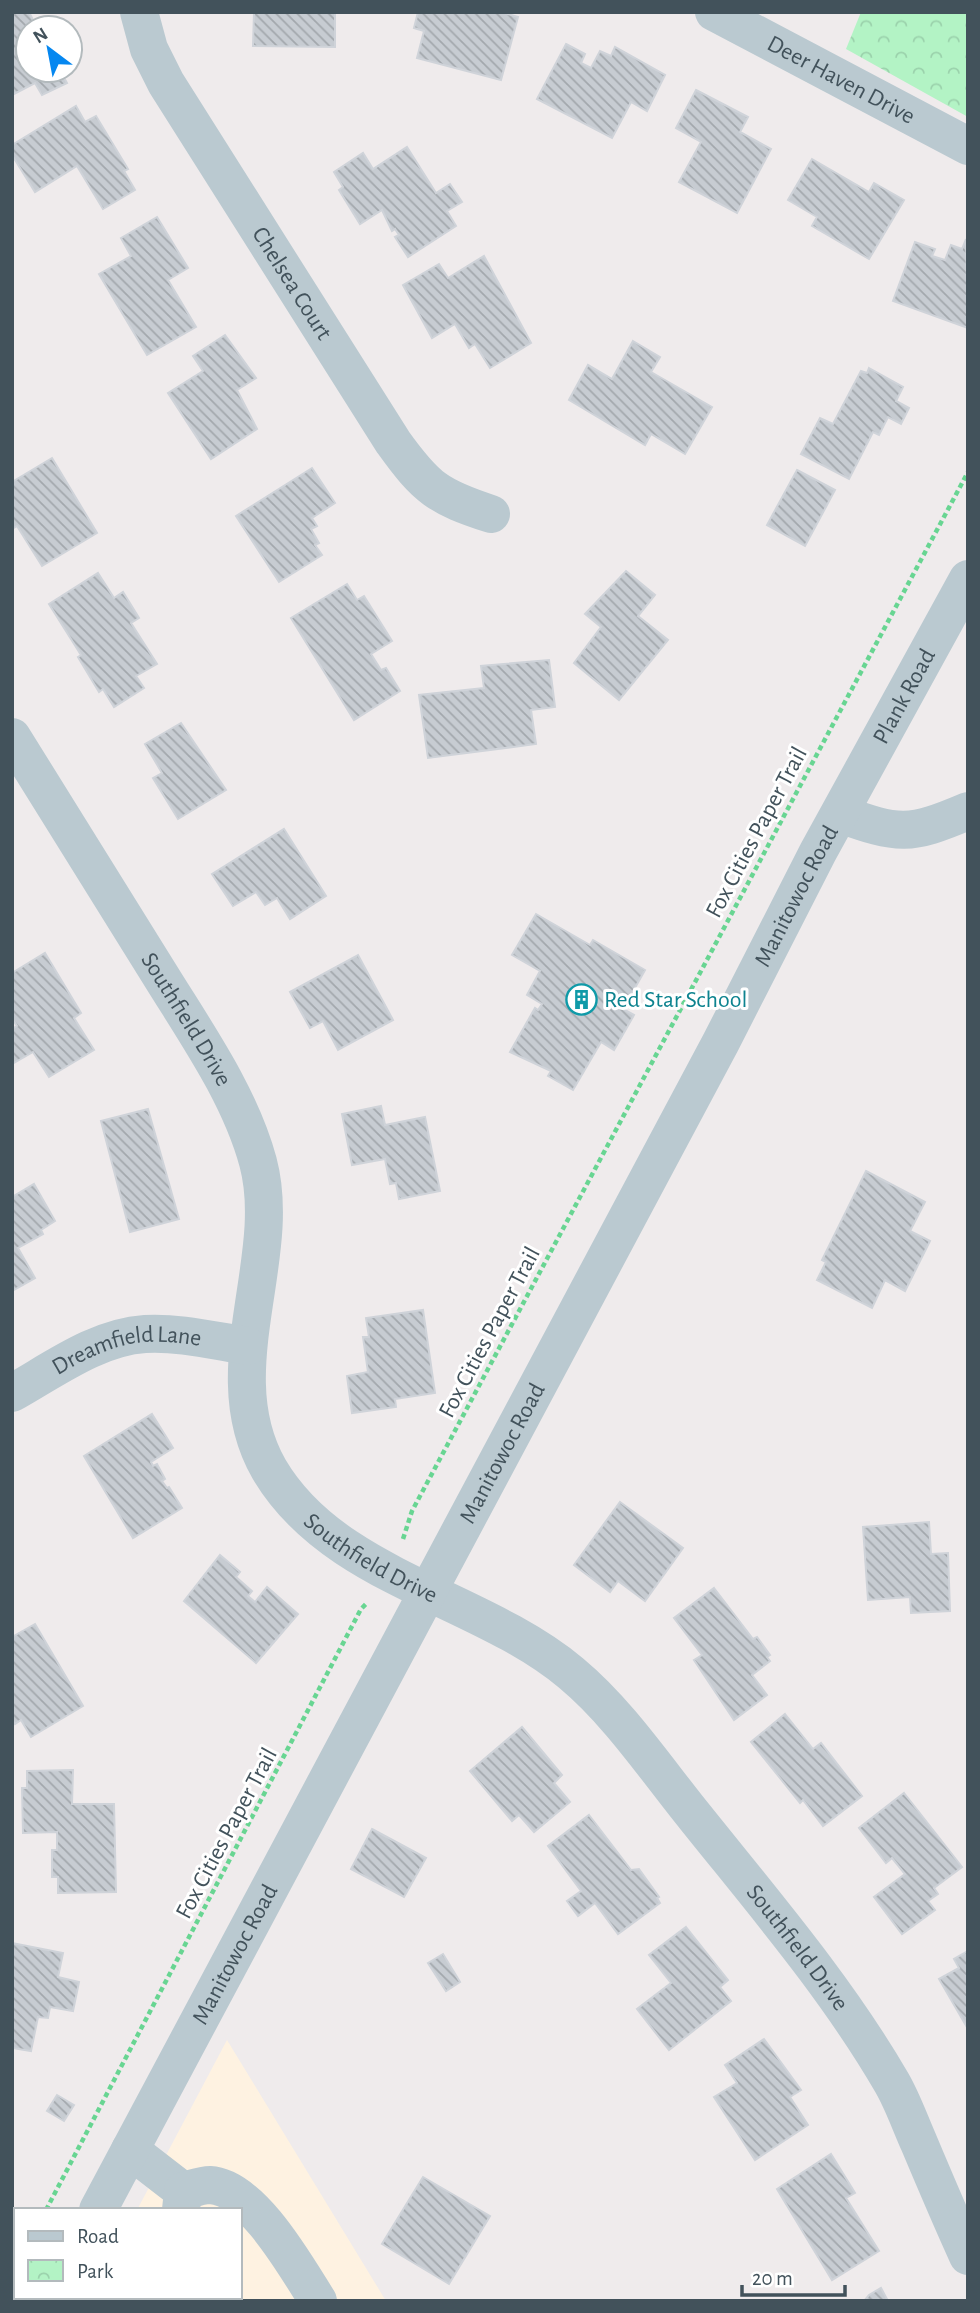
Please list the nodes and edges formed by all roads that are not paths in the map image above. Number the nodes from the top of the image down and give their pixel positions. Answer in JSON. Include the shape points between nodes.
{"nodes":[{"id":1,"x":139,"y":12,"type":"edge"},
{"id":2,"x":714,"y":12,"type":"edge"},
{"id":3,"x":968,"y":146,"type":"edge"},
{"id":4,"x":491,"y":514,"type":"dead end"},
{"id":5,"x":968,"y":579,"type":"edge"},
{"id":6,"x":12,"y":737,"type":"edge"},
{"id":7,"x":968,"y":811,"type":"edge"},
{"id":8,"x":840,"y":814,"type":"junction"},
{"id":9,"x":248,"y":1346,"type":"junction"},
{"id":10,"x":12,"y":1393,"type":"edge"},
{"id":11,"x":426,"y":1589,"type":"junction"},
{"id":12,"x":130,"y":2150,"type":"junction"},
{"id":13,"x":956,"y":2195,"type":"edge"},
{"id":14,"x":182,"y":2200,"type":"edge"},
{"id":15,"x":99,"y":2208,"type":"edge"},
{"id":16,"x":968,"y":2256,"type":"edge"},
{"id":17,"x":318,"y":2301,"type":"edge"}],
"edges":[{"from":1,"to":4,"type":"street","name":"Chelsea Court","via":[[149,49],[166,83],[416,475],[449,501]]},
{"from":2,"to":3,"type":"street","name":"Deer Haven Drive"},
{"from":5,"to":8,"type":"street","name":"Plank Road"},
{"from":6,"to":9,"type":"street","name":"Southfield Drive","via":[[195,1032],[247,1127],[260,1166],[265,1206]]},
{"from":7,"to":8,"type":"street","name":"Manitowoc Road","via":[[909,832],[879,828]]},
{"from":8,"to":11,"type":"street","name":"Manitowoc Road"},
{"from":9,"to":10,"type":"street","name":"Dreamfield Lane","via":[[174,1335],[119,1338]]},
{"from":9,"to":11,"type":"street","name":"Southfield Drive","via":[[250,1407],[268,1468],[318,1528],[345,1548]]},
{"from":11,"to":12,"type":"street","name":"Manitowoc Road"},
{"from":11,"to":13,"type":"street","name":"Southfield Drive","via":[[510,1632],[572,1673],[620,1724],[847,2014]]},
{"from":12,"to":14,"type":"street"},
{"from":12,"to":15,"type":"street","name":"Manitowoc Road"},
{"from":13,"to":16,"type":"street","name":"Southfield Drive"},
{"from":14,"to":17,"type":"street","via":[[211,2185],[236,2195],[275,2232]]}]}
